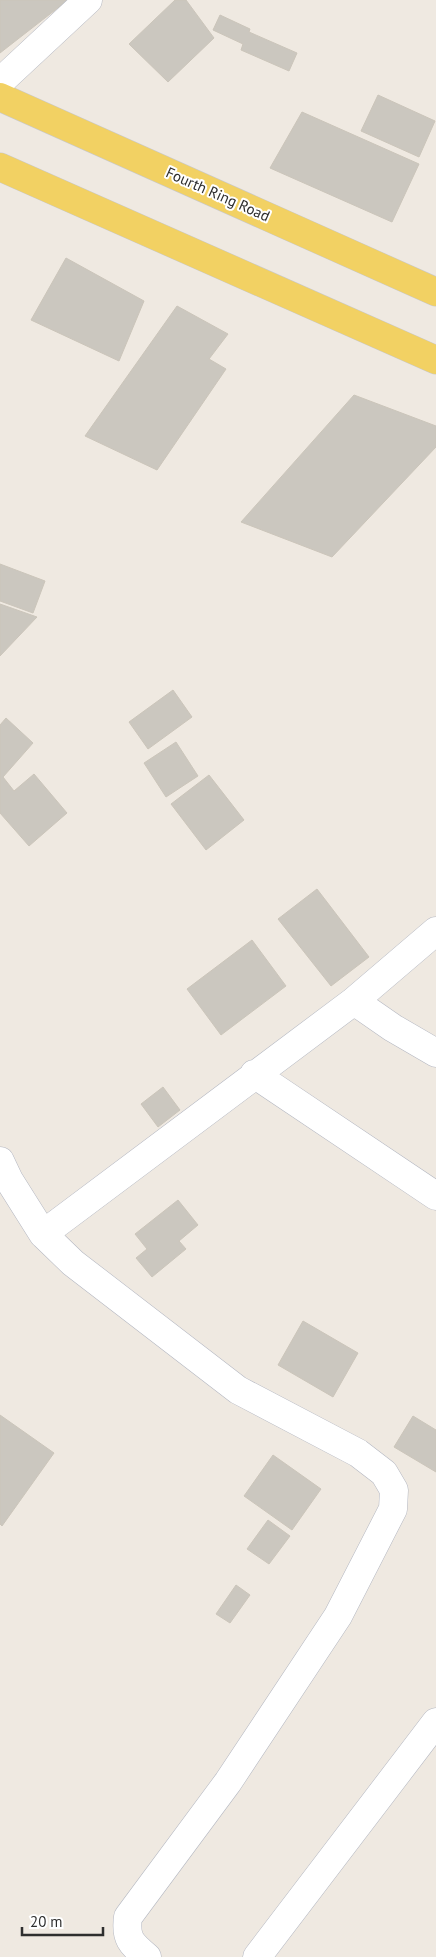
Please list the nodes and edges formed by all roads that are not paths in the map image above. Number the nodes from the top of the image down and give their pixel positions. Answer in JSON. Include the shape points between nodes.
{"nodes":[{"id":1,"x":88,"y":0,"type":"edge"},
{"id":2,"x":0,"y":82,"type":"edge"},
{"id":3,"x":0,"y":97,"type":"edge"},
{"id":4,"x":0,"y":167,"type":"edge"},
{"id":5,"x":436,"y":292,"type":"edge"},
{"id":6,"x":436,"y":360,"type":"edge"},
{"id":7,"x":436,"y":931,"type":"edge"},
{"id":8,"x":354,"y":1000,"type":"junction"},
{"id":9,"x":436,"y":1053,"type":"edge"},
{"id":10,"x":254,"y":1074,"type":"junction"},
{"id":11,"x":0,"y":1161,"type":"edge"},
{"id":12,"x":436,"y":1196,"type":"edge"},
{"id":13,"x":43,"y":1234,"type":"junction"},
{"id":14,"x":436,"y":1722,"type":"edge"},
{"id":15,"x":147,"y":1957,"type":"edge"},
{"id":16,"x":258,"y":1957,"type":"edge"}],
"edges":[{"from":1,"to":2,"type":"street"},
{"from":3,"to":5,"type":"main road","name":"Fourth Ring Road"},
{"from":4,"to":6,"type":"main road"},
{"from":7,"to":8,"type":"street"},
{"from":8,"to":9,"type":"street"},
{"from":8,"to":10,"type":"street"},
{"from":10,"to":12,"type":"street"},
{"from":10,"to":13,"type":"street"},
{"from":11,"to":13,"type":"street","via":[[8,1180]]},
{"from":13,"to":15,"type":"street","via":[[73,1263],[238,1390],[358,1454],[384,1473],[394,1490],[393,1509],[338,1616],[228,1782],[128,1917],[126,1930],[134,1946]]},
{"from":14,"to":16,"type":"street"}]}
